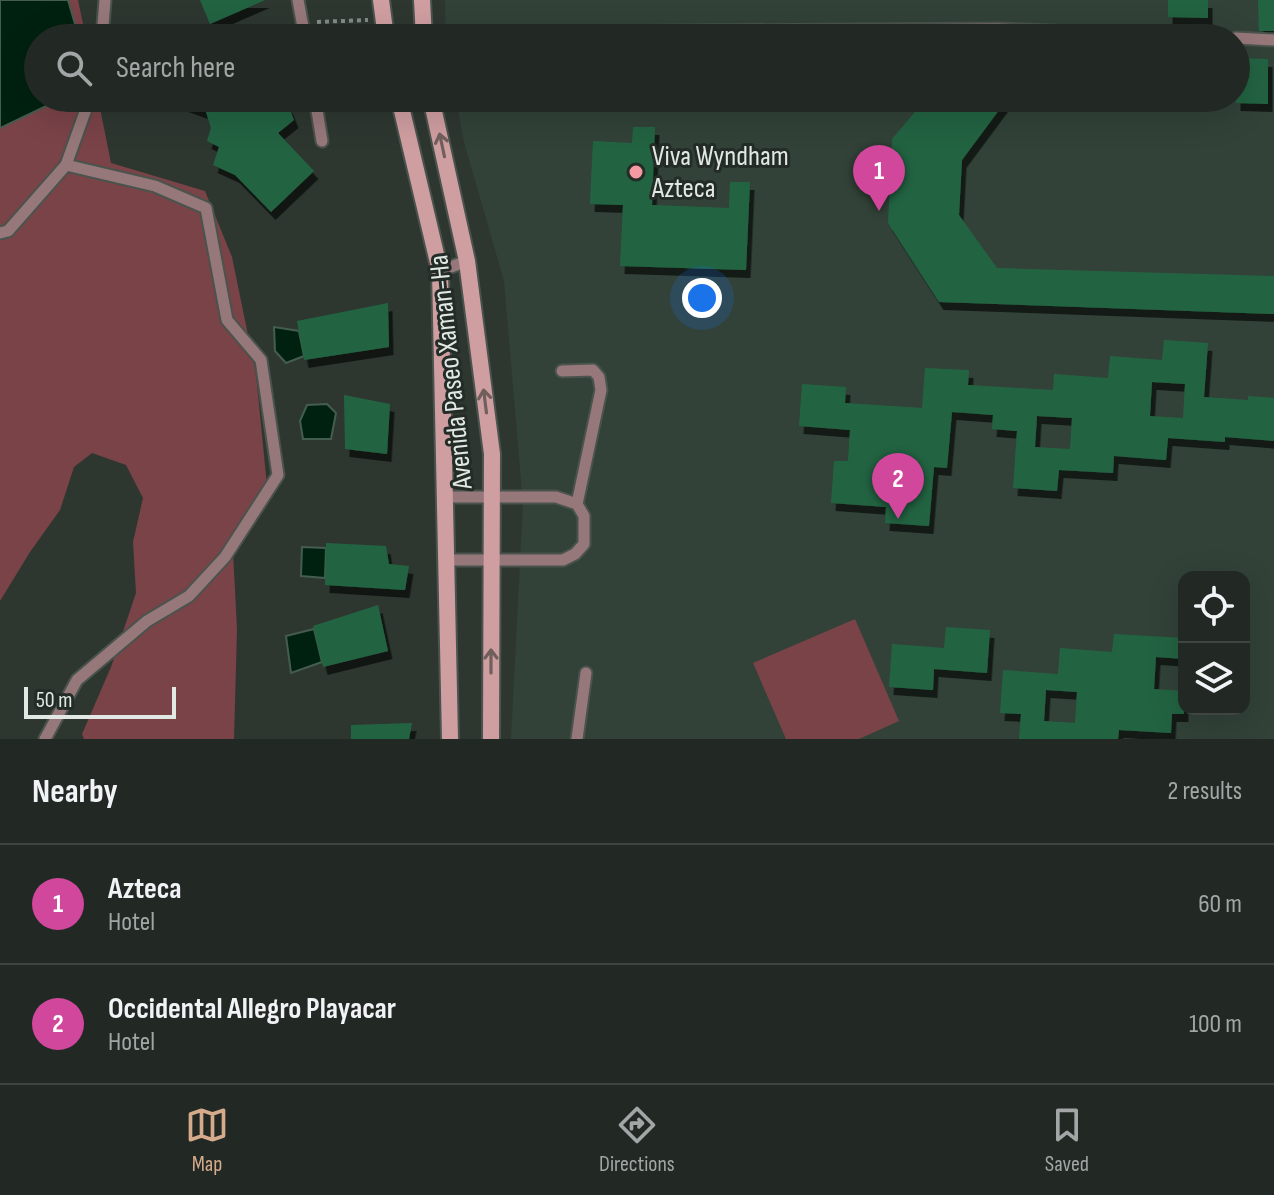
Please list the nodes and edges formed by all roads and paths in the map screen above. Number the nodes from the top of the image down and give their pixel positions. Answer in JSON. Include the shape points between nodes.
{"nodes":[{"id":1,"x":105,"y":0,"type":"edge"},
{"id":2,"x":298,"y":0,"type":"edge"},
{"id":3,"x":381,"y":0,"type":"edge"},
{"id":4,"x":422,"y":0,"type":"edge"},
{"id":5,"x":384,"y":19,"type":"junction"},
{"id":6,"x":302,"y":23,"type":"joint"},
{"id":7,"x":103,"y":24,"type":"edge"},
{"id":8,"x":385,"y":24,"type":"edge"},
{"id":9,"x":423,"y":24,"type":"edge"},
{"id":10,"x":1250,"y":39,"type":"edge"},
{"id":11,"x":1274,"y":40,"type":"edge"},
{"id":12,"x":85,"y":112,"type":"edge"},
{"id":13,"x":317,"y":112,"type":"edge"},
{"id":14,"x":402,"y":112,"type":"edge"},
{"id":15,"x":434,"y":112,"type":"edge"},
{"id":16,"x":322,"y":141,"type":"dead end"},
{"id":17,"x":66,"y":165,"type":"junction"},
{"id":18,"x":0,"y":233,"type":"edge"},
{"id":19,"x":467,"y":261,"type":"junction"},
{"id":20,"x":440,"y":271,"type":"junction"},
{"id":21,"x":562,"y":371,"type":"dead end"},
{"id":22,"x":492,"y":495,"type":"junction"},
{"id":23,"x":444,"y":497,"type":"junction"},
{"id":24,"x":577,"y":504,"type":"junction"},
{"id":25,"x":491,"y":559,"type":"junction"},
{"id":26,"x":445,"y":560,"type":"junction"},
{"id":27,"x":586,"y":673,"type":"dead end"},
{"id":28,"x":45,"y":739,"type":"edge"},
{"id":29,"x":450,"y":739,"type":"edge"},
{"id":30,"x":491,"y":739,"type":"edge"},
{"id":31,"x":577,"y":739,"type":"edge"}],
"edges":[{"from":1,"to":7,"type":"lane"},
{"from":2,"to":6,"type":"lane"},
{"from":3,"to":5,"type":"main road"},
{"from":4,"to":9,"type":"main road"},
{"from":5,"to":6,"type":"path"},
{"from":5,"to":8,"type":"main road"},
{"from":10,"to":11,"type":"lane"},
{"from":12,"to":17,"type":"lane"},
{"from":13,"to":16,"type":"lane"},
{"from":14,"to":20,"type":"main road","name":"Avenida Paseo Xaman-Ha"},
{"from":19,"to":15,"type":"main road","name":"Avenida Paseo Xaman-Ha","one_way":true},
{"from":17,"to":18,"type":"lane","via":[[8,231]]},
{"from":17,"to":28,"type":"lane","via":[[155,186],[206,208],[227,320],[261,360],[278,475],[225,557],[189,596],[147,621],[77,680]]},
{"from":19,"to":20,"type":"lane"},
{"from":22,"to":19,"type":"main road","name":"Avenida Paseo Xaman-Ha","one_way":true,"via":[[492,454]]},
{"from":20,"to":23,"type":"main road","name":"Avenida Paseo Xaman-Ha"},
{"from":21,"to":24,"type":"lane","via":[[593,370],[601,390]]},
{"from":22,"to":23,"type":"lane"},
{"from":22,"to":24,"type":"lane","via":[[556,497]]},
{"from":22,"to":25,"type":"main road","name":"Avenida Paseo Xaman-Ha"},
{"from":23,"to":26,"type":"main road","name":"Avenida Paseo Xaman-Ha"},
{"from":24,"to":25,"type":"lane","via":[[584,516],[584,544],[575,554],[563,560]]},
{"from":25,"to":26,"type":"lane"},
{"from":30,"to":25,"type":"main road","name":"Avenida Paseo Xaman-Ha","one_way":true},
{"from":26,"to":29,"type":"main road","name":"Avenida Paseo Xaman-Ha"},
{"from":27,"to":31,"type":"lane"}]}
